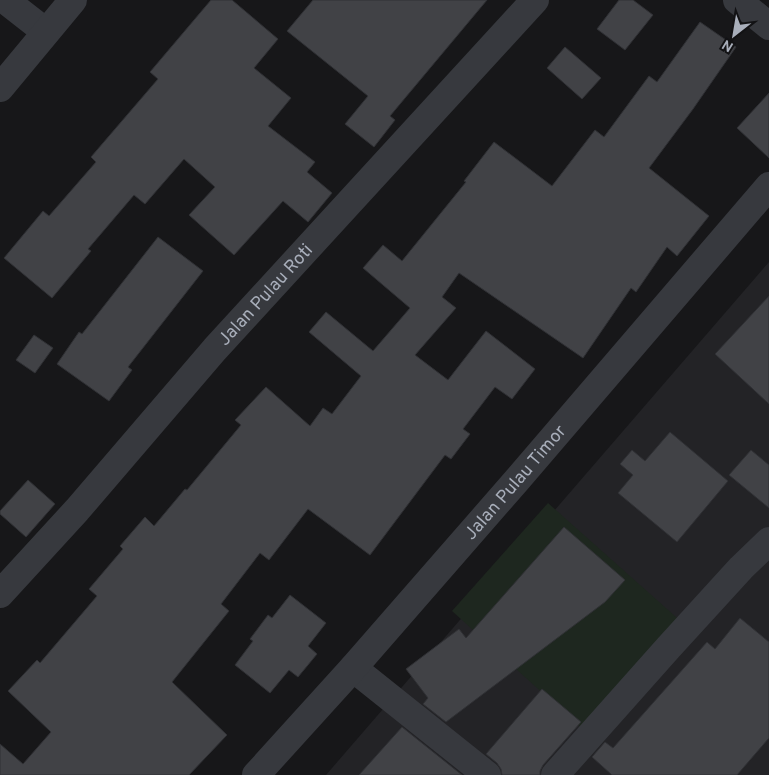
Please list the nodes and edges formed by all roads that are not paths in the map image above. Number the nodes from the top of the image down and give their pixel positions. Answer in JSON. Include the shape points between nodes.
{"nodes":[{"id":1,"x":5,"y":0,"type":"edge"},
{"id":2,"x":73,"y":0,"type":"edge"},
{"id":3,"x":534,"y":0,"type":"edge"},
{"id":4,"x":737,"y":0,"type":"edge"},
{"id":5,"x":769,"y":26,"type":"edge"},
{"id":6,"x":46,"y":32,"type":"junction"},
{"id":7,"x":0,"y":88,"type":"edge"},
{"id":8,"x":769,"y":186,"type":"edge"},
{"id":9,"x":769,"y":541,"type":"edge"},
{"id":10,"x":0,"y":594,"type":"edge"},
{"id":11,"x":353,"y":668,"type":"junction"},
{"id":12,"x":256,"y":775,"type":"edge"},
{"id":13,"x":487,"y":775,"type":"edge"},
{"id":14,"x":555,"y":775,"type":"edge"}],
"edges":[{"from":1,"to":6,"type":"street"},
{"from":2,"to":6,"type":"street"},
{"from":3,"to":10,"type":"street","name":"Jalan Pulau Roti","via":[[216,349]]},
{"from":4,"to":5,"type":"street"},
{"from":6,"to":7,"type":"street"},
{"from":8,"to":11,"type":"street","name":"Jalan Pulau Timor"},
{"from":9,"to":14,"type":"street"},
{"from":11,"to":12,"type":"street","name":"Jalan Pulau Timor"},
{"from":11,"to":13,"type":"street"}]}
